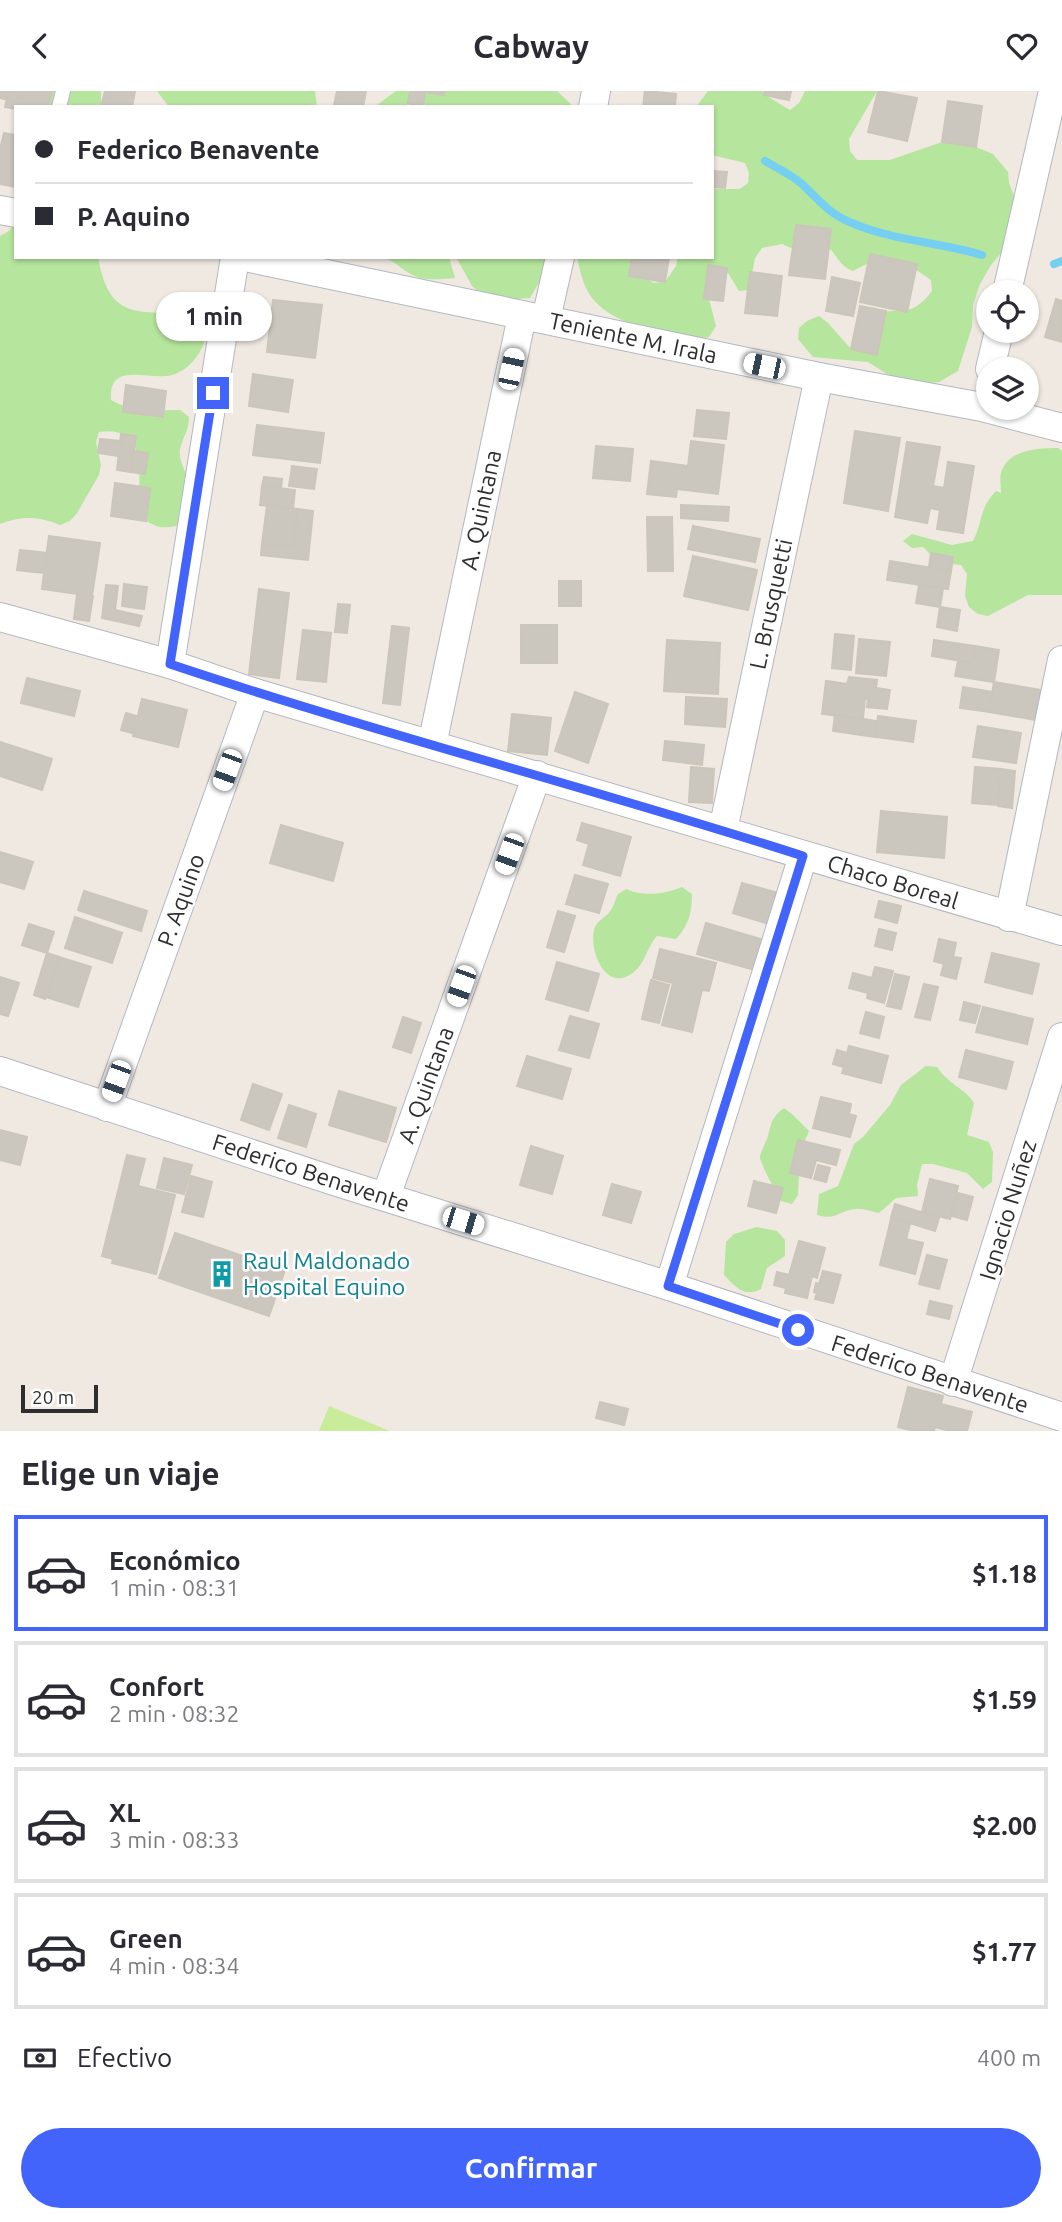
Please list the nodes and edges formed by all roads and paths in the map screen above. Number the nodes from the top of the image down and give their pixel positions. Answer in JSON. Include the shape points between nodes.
{"nodes":[{"id":1,"x":1053,"y":91,"type":"edge"},
{"id":2,"x":235,"y":259,"type":"edge"},
{"id":3,"x":255,"y":259,"type":"edge"},
{"id":4,"x":559,"y":259,"type":"edge"},
{"id":5,"x":1010,"y":280,"type":"edge"},
{"id":6,"x":534,"y":317,"type":"junction"},
{"id":7,"x":819,"y":377,"type":"junction"},
{"id":8,"x":976,"y":406,"type":"edge"},
{"id":9,"x":1032,"y":420,"type":"edge"},
{"id":10,"x":1062,"y":428,"type":"edge"},
{"id":11,"x":0,"y":617,"type":"edge"},
{"id":12,"x":1062,"y":660,"type":"edge"},
{"id":13,"x":170,"y":664,"type":"junction"},
{"id":14,"x":255,"y":693,"type":"junction"},
{"id":15,"x":432,"y":744,"type":"junction"},
{"id":16,"x":537,"y":775,"type":"junction"},
{"id":17,"x":723,"y":830,"type":"junction"},
{"id":18,"x":803,"y":856,"type":"junction"},
{"id":19,"x":1009,"y":917,"type":"junction"},
{"id":20,"x":1062,"y":931,"type":"edge"},
{"id":21,"x":1062,"y":1037,"type":"edge"},
{"id":22,"x":0,"y":1071,"type":"edge"},
{"id":23,"x":107,"y":1107,"type":"junction"},
{"id":24,"x":386,"y":1196,"type":"junction"},
{"id":25,"x":668,"y":1286,"type":"junction"},
{"id":26,"x":953,"y":1382,"type":"junction"},
{"id":27,"x":1062,"y":1417,"type":"edge"}],
"edges":[{"from":1,"to":5,"type":"street"},
{"from":2,"to":13,"type":"street"},
{"from":3,"to":6,"type":"street","name":"Teniente M. Irala"},
{"from":4,"to":6,"type":"street","name":"A. Quintana"},
{"from":6,"to":7,"type":"street","name":"Teniente M. Irala"},
{"from":6,"to":15,"type":"street","name":"A. Quintana"},
{"from":7,"to":8,"type":"street","name":"Teniente M. Irala"},
{"from":7,"to":17,"type":"street","name":"L. Brusquetti"},
{"from":9,"to":10,"type":"street","name":"Teniente M. Irala"},
{"from":11,"to":13,"type":"street","name":"Chaco Boreal"},
{"from":12,"to":19,"type":"street"},
{"from":13,"to":14,"type":"street","name":"Chaco Boreal"},
{"from":14,"to":15,"type":"street","name":"Chaco Boreal"},
{"from":14,"to":23,"type":"street","name":"P. Aquino"},
{"from":15,"to":16,"type":"street","name":"Chaco Boreal"},
{"from":16,"to":17,"type":"street","name":"Chaco Boreal"},
{"from":16,"to":24,"type":"street","name":"A. Quintana"},
{"from":17,"to":18,"type":"street","name":"Chaco Boreal"},
{"from":18,"to":19,"type":"street","name":"Chaco Boreal"},
{"from":18,"to":25,"type":"street"},
{"from":19,"to":20,"type":"street","name":"Chaco Boreal"},
{"from":21,"to":26,"type":"street","name":"Ignacio Nuñez"},
{"from":22,"to":23,"type":"street","name":"Federico Benavente"},
{"from":23,"to":24,"type":"street","name":"Federico Benavente"},
{"from":24,"to":25,"type":"street","name":"Federico Benavente"},
{"from":25,"to":26,"type":"street","name":"Federico Benavente"},
{"from":26,"to":27,"type":"street","name":"Federico Benavente"}]}
